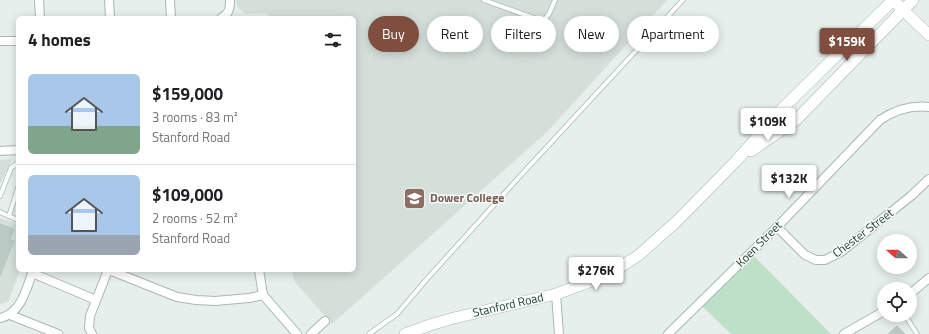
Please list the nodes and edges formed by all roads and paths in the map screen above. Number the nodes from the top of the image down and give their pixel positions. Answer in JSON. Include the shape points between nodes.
{"nodes":[{"id":1,"x":39,"y":0,"type":"edge"},
{"id":2,"x":109,"y":0,"type":"edge"},
{"id":3,"x":170,"y":0,"type":"edge"},
{"id":4,"x":230,"y":0,"type":"edge"},
{"id":5,"x":484,"y":0,"type":"edge"},
{"id":6,"x":555,"y":0,"type":"edge"},
{"id":7,"x":683,"y":0,"type":"edge"},
{"id":8,"x":893,"y":0,"type":"edge"},
{"id":9,"x":914,"y":0,"type":"edge"},
{"id":10,"x":904,"y":10,"type":"junction"},
{"id":11,"x":40,"y":16,"type":"edge"},
{"id":12,"x":110,"y":16,"type":"edge"},
{"id":13,"x":171,"y":16,"type":"edge"},
{"id":14,"x":224,"y":16,"type":"edge"},
{"id":15,"x":929,"y":35,"type":"edge"},
{"id":16,"x":16,"y":41,"type":"edge"},
{"id":17,"x":0,"y":42,"type":"edge"},
{"id":18,"x":929,"y":107,"type":"edge"},
{"id":19,"x":16,"y":150,"type":"edge"},
{"id":20,"x":0,"y":151,"type":"edge"},
{"id":21,"x":736,"y":161,"type":"junction"},
{"id":22,"x":16,"y":165,"type":"edge"},
{"id":23,"x":929,"y":179,"type":"edge"},
{"id":24,"x":16,"y":194,"type":"edge"},
{"id":25,"x":0,"y":196,"type":"edge"},
{"id":26,"x":0,"y":212,"type":"edge"},
{"id":27,"x":9,"y":216,"type":"junction"},
{"id":28,"x":16,"y":219,"type":"edge"},
{"id":29,"x":777,"y":227,"type":"junction"},
{"id":30,"x":33,"y":272,"type":"edge"},
{"id":31,"x":108,"y":272,"type":"edge"},
{"id":32,"x":114,"y":272,"type":"edge"},
{"id":33,"x":259,"y":272,"type":"edge"},
{"id":34,"x":929,"y":278,"type":"edge"},
{"id":35,"x":917,"y":288,"type":"edge"},
{"id":36,"x":556,"y":294,"type":"junction"},
{"id":37,"x":263,"y":295,"type":"junction"},
{"id":38,"x":96,"y":300,"type":"junction"},
{"id":39,"x":877,"y":314,"type":"edge"},
{"id":40,"x":10,"y":315,"type":"junction"},
{"id":41,"x":0,"y":318,"type":"edge"},
{"id":42,"x":325,"y":321,"type":"dead end"},
{"id":43,"x":909,"y":322,"type":"edge"},
{"id":44,"x":58,"y":334,"type":"edge"},
{"id":45,"x":92,"y":334,"type":"edge"},
{"id":46,"x":297,"y":334,"type":"edge"},
{"id":47,"x":311,"y":334,"type":"edge"},
{"id":48,"x":369,"y":334,"type":"edge"},
{"id":49,"x":405,"y":334,"type":"edge"},
{"id":50,"x":559,"y":334,"type":"edge"},
{"id":51,"x":668,"y":334,"type":"edge"},
{"id":52,"x":844,"y":334,"type":"edge"},
{"id":53,"x":916,"y":334,"type":"edge"}],
"edges":[{"from":1,"to":11,"type":"street"},
{"from":2,"to":12,"type":"street"},
{"from":3,"to":13,"type":"street"},
{"from":4,"to":14,"type":"street","via":[[230,8]]},
{"from":5,"to":6,"type":"lane","via":[[539,20],[544,20],[549,14]]},
{"from":7,"to":48,"type":"lane","via":[[520,175],[397,314]]},
{"from":8,"to":10,"type":"main road"},
{"from":8,"to":21,"type":"main road","name":"Stanford Road","via":[[784,107]]},
{"from":9,"to":10,"type":"main road","name":"Stanford Road"},
{"from":10,"to":15,"type":"main road"},
{"from":10,"to":21,"type":"main road","name":"Stanford Road","via":[[796,120]]},
{"from":16,"to":17,"type":"street"},
{"from":18,"to":29,"type":"street","name":"Koen Street","via":[[898,110],[880,120]]},
{"from":19,"to":20,"type":"street"},
{"from":21,"to":36,"type":"main road","name":"Stanford Road","via":[[678,220],[639,255],[619,268]]},
{"from":22,"to":25,"type":"lane","via":[[11,168]]},
{"from":23,"to":29,"type":"street","name":"Chester Street","via":[[842,252],[825,260],[816,260],[804,255]]},
{"from":24,"to":27,"type":"lane"},
{"from":26,"to":27,"type":"lane"},
{"from":27,"to":28,"type":"lane"},
{"from":29,"to":51,"type":"street","name":"Koen Street"},
{"from":30,"to":38,"type":"street"},
{"from":30,"to":40,"type":"street","via":[[19,306]]},
{"from":31,"to":38,"type":"street"},
{"from":32,"to":37,"type":"street","via":[[177,297],[196,300],[215,301]]},
{"from":33,"to":37,"type":"street"},
{"from":34,"to":35,"type":"street"},
{"from":36,"to":49,"type":"main road","name":"Stanford Road","via":[[430,324]]},
{"from":36,"to":50,"type":"street"},
{"from":37,"to":46,"type":"street"},
{"from":38,"to":45,"type":"street","via":[[88,325]]},
{"from":39,"to":52,"type":"street"},
{"from":40,"to":41,"type":"street"},
{"from":40,"to":44,"type":"street"},
{"from":42,"to":47,"type":"street"},
{"from":43,"to":53,"type":"lane"}]}
